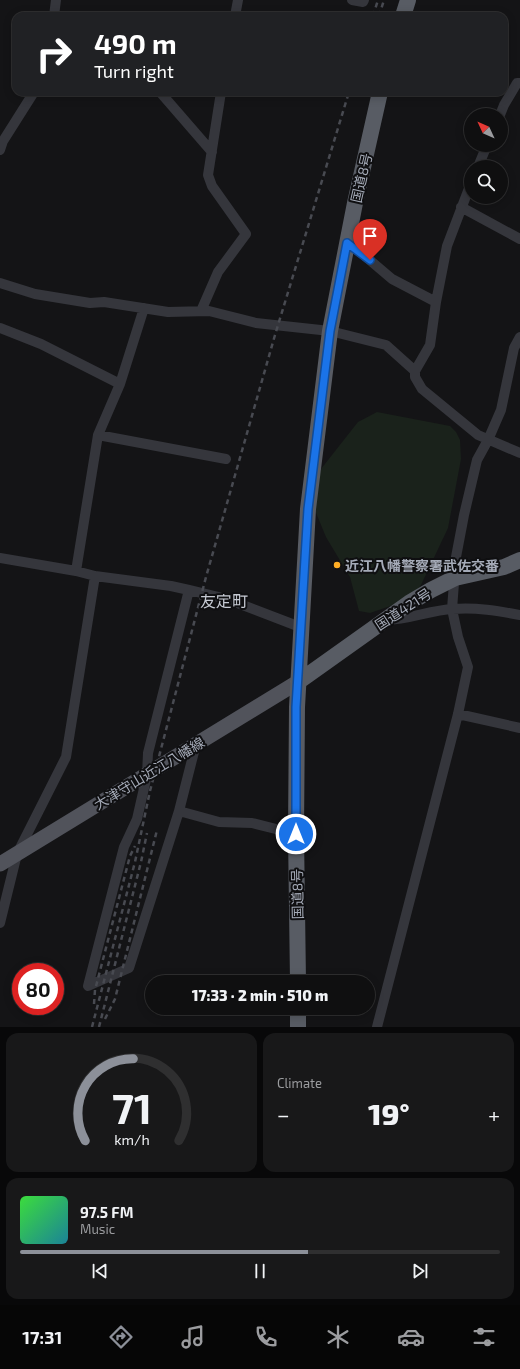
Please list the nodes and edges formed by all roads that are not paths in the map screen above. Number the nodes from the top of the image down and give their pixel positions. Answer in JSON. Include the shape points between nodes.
{"nodes":[{"id":1,"x":56,"y":0,"type":"edge"},
{"id":2,"x":238,"y":0,"type":"edge"},
{"id":3,"x":352,"y":0,"type":"edge"},
{"id":4,"x":364,"y":0,"type":"edge"},
{"id":5,"x":408,"y":0,"type":"edge"},
{"id":6,"x":54,"y":12,"type":"edge"},
{"id":7,"x":236,"y":12,"type":"edge"},
{"id":8,"x":404,"y":12,"type":"edge"},
{"id":9,"x":520,"y":83,"type":"edge"},
{"id":10,"x":31,"y":96,"type":"edge"},
{"id":11,"x":163,"y":96,"type":"edge"},
{"id":12,"x":220,"y":96,"type":"edge"},
{"id":13,"x":379,"y":96,"type":"edge"},
{"id":14,"x":504,"y":108,"type":"edge"},
{"id":15,"x":0,"y":150,"type":"edge"},
{"id":16,"x":212,"y":152,"type":"junction"},
{"id":17,"x":464,"y":200,"type":"edge"},
{"id":18,"x":461,"y":207,"type":"junction"},
{"id":19,"x":520,"y":240,"type":"edge"},
{"id":20,"x":347,"y":243,"type":"junction"},
{"id":21,"x":0,"y":283,"type":"edge"},
{"id":22,"x":436,"y":302,"type":"junction"},
{"id":23,"x":144,"y":308,"type":"junction"},
{"id":24,"x":201,"y":311,"type":"junction"},
{"id":25,"x":0,"y":328,"type":"edge"},
{"id":26,"x":330,"y":331,"type":"junction"},
{"id":27,"x":520,"y":337,"type":"edge"},
{"id":28,"x":415,"y":371,"type":"junction"},
{"id":29,"x":120,"y":384,"type":"junction"},
{"id":30,"x":98,"y":435,"type":"junction"},
{"id":31,"x":488,"y":440,"type":"junction"},
{"id":32,"x":520,"y":453,"type":"edge"},
{"id":33,"x":226,"y":459,"type":"dead end"},
{"id":34,"x":0,"y":558,"type":"edge"},
{"id":35,"x":520,"y":560,"type":"edge"},
{"id":36,"x":76,"y":571,"type":"junction"},
{"id":37,"x":95,"y":576,"type":"junction"},
{"id":38,"x":455,"y":578,"type":"junction"},
{"id":39,"x":189,"y":590,"type":"junction"},
{"id":40,"x":452,"y":609,"type":"junction"},
{"id":41,"x":520,"y":614,"type":"edge"},
{"id":42,"x":384,"y":620,"type":"junction"},
{"id":43,"x":300,"y":626,"type":"junction"},
{"id":44,"x":298,"y":682,"type":"junction"},
{"id":45,"x":458,"y":714,"type":"junction"},
{"id":46,"x":520,"y":728,"type":"edge"},
{"id":47,"x":196,"y":744,"type":"junction"},
{"id":48,"x":147,"y":775,"type":"junction"},
{"id":49,"x":179,"y":811,"type":"junction"},
{"id":50,"x":296,"y":834,"type":"junction"},
{"id":51,"x":17,"y":854,"type":"junction"},
{"id":52,"x":0,"y":864,"type":"edge"},
{"id":53,"x":0,"y":922,"type":"edge"},
{"id":54,"x":298,"y":975,"type":"edge"},
{"id":55,"x":298,"y":1015,"type":"edge"},
{"id":56,"x":298,"y":1027,"type":"edge"},
{"id":57,"x":377,"y":1027,"type":"edge"}],
"edges":[{"from":1,"to":6,"type":"street"},
{"from":2,"to":7,"type":"street"},
{"from":3,"to":4,"type":"street"},
{"from":5,"to":8,"type":"highway"},
{"from":9,"to":14,"type":"street","via":[[517,83]]},
{"from":10,"to":15,"type":"street"},
{"from":11,"to":16,"type":"street"},
{"from":12,"to":16,"type":"street"},
{"from":13,"to":20,"type":"highway","name":"国道8号"},
{"from":16,"to":24,"type":"street","via":[[208,175],[212,186],[246,234],[218,272]]},
{"from":17,"to":18,"type":"street"},
{"from":18,"to":19,"type":"street"},
{"from":18,"to":22,"type":"street","via":[[447,246]]},
{"from":20,"to":22,"type":"street","via":[[392,279]]},
{"from":20,"to":26,"type":"highway","name":"国道8号"},
{"from":21,"to":23,"type":"street","via":[[35,294]]},
{"from":22,"to":28,"type":"street","via":[[430,345]]},
{"from":23,"to":24,"type":"street","via":[[168,312]]},
{"from":23,"to":29,"type":"street"},
{"from":24,"to":26,"type":"street","via":[[256,323]]},
{"from":25,"to":29,"type":"street","via":[[41,344]]},
{"from":26,"to":28,"type":"street","via":[[386,345]]},
{"from":26,"to":43,"type":"highway","name":"国道8号","via":[[308,509]]},
{"from":27,"to":31,"type":"street","via":[[514,348],[501,410]]},
{"from":28,"to":31,"type":"street","via":[[415,377],[422,389]]},
{"from":29,"to":30,"type":"street"},
{"from":30,"to":33,"type":"street"},
{"from":30,"to":36,"type":"street"},
{"from":31,"to":32,"type":"street"},
{"from":31,"to":38,"type":"street","via":[[477,460],[456,557]]},
{"from":34,"to":36,"type":"street"},
{"from":35,"to":38,"type":"highway","name":"国道421号","via":[[504,567]]},
{"from":36,"to":37,"type":"street"},
{"from":37,"to":39,"type":"street"},
{"from":37,"to":51,"type":"street","via":[[66,757]]},
{"from":38,"to":40,"type":"street"},
{"from":38,"to":42,"type":"highway","name":"国道421号"},
{"from":39,"to":43,"type":"street","via":[[227,599]]},
{"from":39,"to":48,"type":"street","via":[[148,753]]},
{"from":40,"to":41,"type":"street","via":[[487,609]]},
{"from":40,"to":42,"type":"street"},
{"from":40,"to":45,"type":"street","via":[[468,667]]},
{"from":42,"to":44,"type":"highway","name":"国道421号"},
{"from":43,"to":44,"type":"highway","name":"国道8号"},
{"from":44,"to":47,"type":"main road","name":"大津守山近江八幡線"},
{"from":44,"to":50,"type":"highway","name":"国道8号"},
{"from":45,"to":46,"type":"street"},
{"from":45,"to":57,"type":"street"},
{"from":47,"to":48,"type":"main road","name":"大津守山近江八幡線"},
{"from":47,"to":49,"type":"street"},
{"from":48,"to":49,"type":"street","via":[[137,819],[124,847],[88,986],[129,968]]},
{"from":48,"to":51,"type":"main road","name":"大津守山近江八幡線"},
{"from":49,"to":50,"type":"street","via":[[219,822],[252,823]]},
{"from":50,"to":54,"type":"highway","name":"国道8号"},
{"from":51,"to":52,"type":"main road","name":"大津守山近江八幡線"},
{"from":51,"to":53,"type":"street"},
{"from":55,"to":56,"type":"highway"}]}
